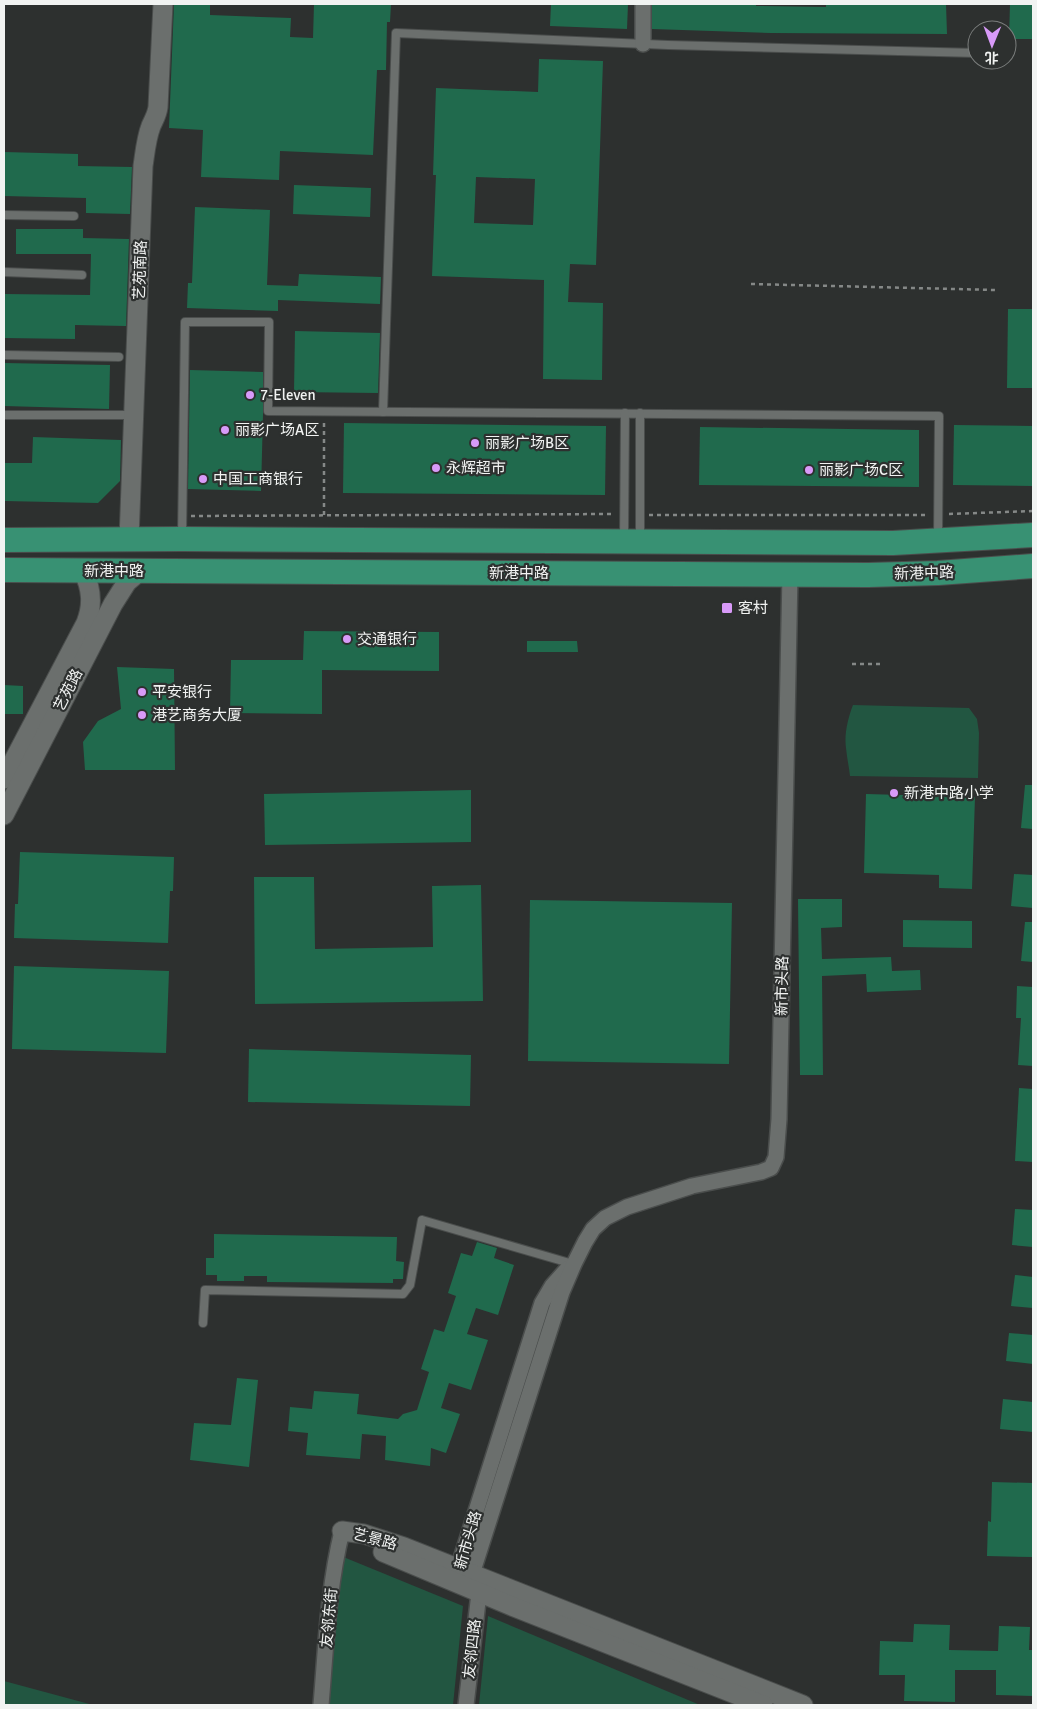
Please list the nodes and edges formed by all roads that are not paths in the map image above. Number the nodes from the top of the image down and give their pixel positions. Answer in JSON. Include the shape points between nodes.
{"nodes":[{"id":1,"x":163,"y":4,"type":"edge"},
{"id":2,"x":644,"y":4,"type":"edge"},
{"id":3,"x":643,"y":44,"type":"junction"},
{"id":4,"x":967,"y":53,"type":"edge"},
{"id":5,"x":4,"y":215,"type":"edge"},
{"id":6,"x":74,"y":216,"type":"dead end"},
{"id":7,"x":4,"y":272,"type":"edge"},
{"id":8,"x":82,"y":275,"type":"dead end"},
{"id":9,"x":4,"y":355,"type":"edge"},
{"id":10,"x":119,"y":357,"type":"dead end"},
{"id":11,"x":383,"y":412,"type":"junction"},
{"id":12,"x":625,"y":413,"type":"junction"},
{"id":13,"x":640,"y":413,"type":"junction"},
{"id":14,"x":4,"y":416,"type":"edge"},
{"id":15,"x":134,"y":416,"type":"junction"},
{"id":16,"x":182,"y":528,"type":"junction"},
{"id":17,"x":1033,"y":535,"type":"edge"},
{"id":18,"x":129,"y":539,"type":"junction"},
{"id":19,"x":4,"y":540,"type":"edge"},
{"id":20,"x":938,"y":541,"type":"junction"},
{"id":21,"x":632,"y":542,"type":"junction"},
{"id":22,"x":1033,"y":566,"type":"edge"},
{"id":23,"x":4,"y":570,"type":"edge"},
{"id":24,"x":83,"y":571,"type":"junction"},
{"id":25,"x":140,"y":571,"type":"junction"},
{"id":26,"x":790,"y":574,"type":"junction"},
{"id":27,"x":4,"y":779,"type":"edge"},
{"id":28,"x":4,"y":815,"type":"edge"},
{"id":29,"x":574,"y":1264,"type":"junction"},
{"id":30,"x":203,"y":1323,"type":"dead end"},
{"id":31,"x":342,"y":1531,"type":"joint"},
{"id":32,"x":462,"y":1576,"type":"junction"},
{"id":33,"x":479,"y":1593,"type":"junction"},
{"id":34,"x":790,"y":1704,"type":"edge"},
{"id":35,"x":321,"y":1705,"type":"edge"},
{"id":36,"x":466,"y":1705,"type":"edge"},
{"id":37,"x":764,"y":1705,"type":"edge"}],
"edges":[{"from":1,"to":15,"type":"street","name":"艺苑南路","via":[[158,108],[147,138],[143,166]]},
{"from":2,"to":3,"type":"street"},
{"from":3,"to":4,"type":"lane"},
{"from":3,"to":11,"type":"lane","via":[[396,34]]},
{"from":5,"to":6,"type":"lane"},
{"from":7,"to":8,"type":"lane"},
{"from":9,"to":10,"type":"lane"},
{"from":11,"to":12,"type":"lane"},
{"from":11,"to":16,"type":"lane","via":[[268,411],[269,322],[185,322]]},
{"from":12,"to":13,"type":"lane"},
{"from":12,"to":21,"type":"lane","via":[[624,514]]},
{"from":13,"to":20,"type":"lane","via":[[939,416]]},
{"from":13,"to":21,"type":"lane","via":[[640,515]]},
{"from":14,"to":15,"type":"lane"},
{"from":15,"to":18,"type":"street","name":"艺苑南路"},
{"from":16,"to":18,"type":"main road","name":"新港中路"},
{"from":16,"to":21,"type":"main road","name":"新港中路"},
{"from":17,"to":20,"type":"main road","name":"新港中路"},
{"from":18,"to":19,"type":"main road","name":"新港中路"},
{"from":20,"to":21,"type":"main road","name":"新港中路"},
{"from":22,"to":26,"type":"main road","name":"新港中路","via":[[938,573]]},
{"from":23,"to":24,"type":"main road","name":"新港中路"},
{"from":24,"to":25,"type":"main road","name":"新港中路"},
{"from":24,"to":27,"type":"street","name":"艺苑路","via":[[88,581],[91,610]]},
{"from":25,"to":26,"type":"main road","name":"新港中路"},
{"from":25,"to":28,"type":"street","name":"艺苑路","via":[[127,582],[113,604]]},
{"from":26,"to":29,"type":"street","name":"新市头路","via":[[780,1103],[776,1157],[770,1168],[761,1172],[692,1186],[606,1218],[593,1230]]},
{"from":29,"to":30,"type":"lane","via":[[422,1220],[410,1285],[402,1294],[205,1290]]},
{"from":29,"to":32,"type":"street","name":"新市头路"},
{"from":31,"to":32,"type":"street","name":"艺景路","via":[[362,1544]]},
{"from":31,"to":35,"type":"street","name":"友邻东街","via":[[331,1592]]},
{"from":32,"to":33,"type":"street","name":"艺景路"},
{"from":32,"to":34,"type":"street","name":"艺景路"},
{"from":33,"to":36,"type":"street","name":"友邻四路"},
{"from":33,"to":37,"type":"street","name":"艺景路"}]}
